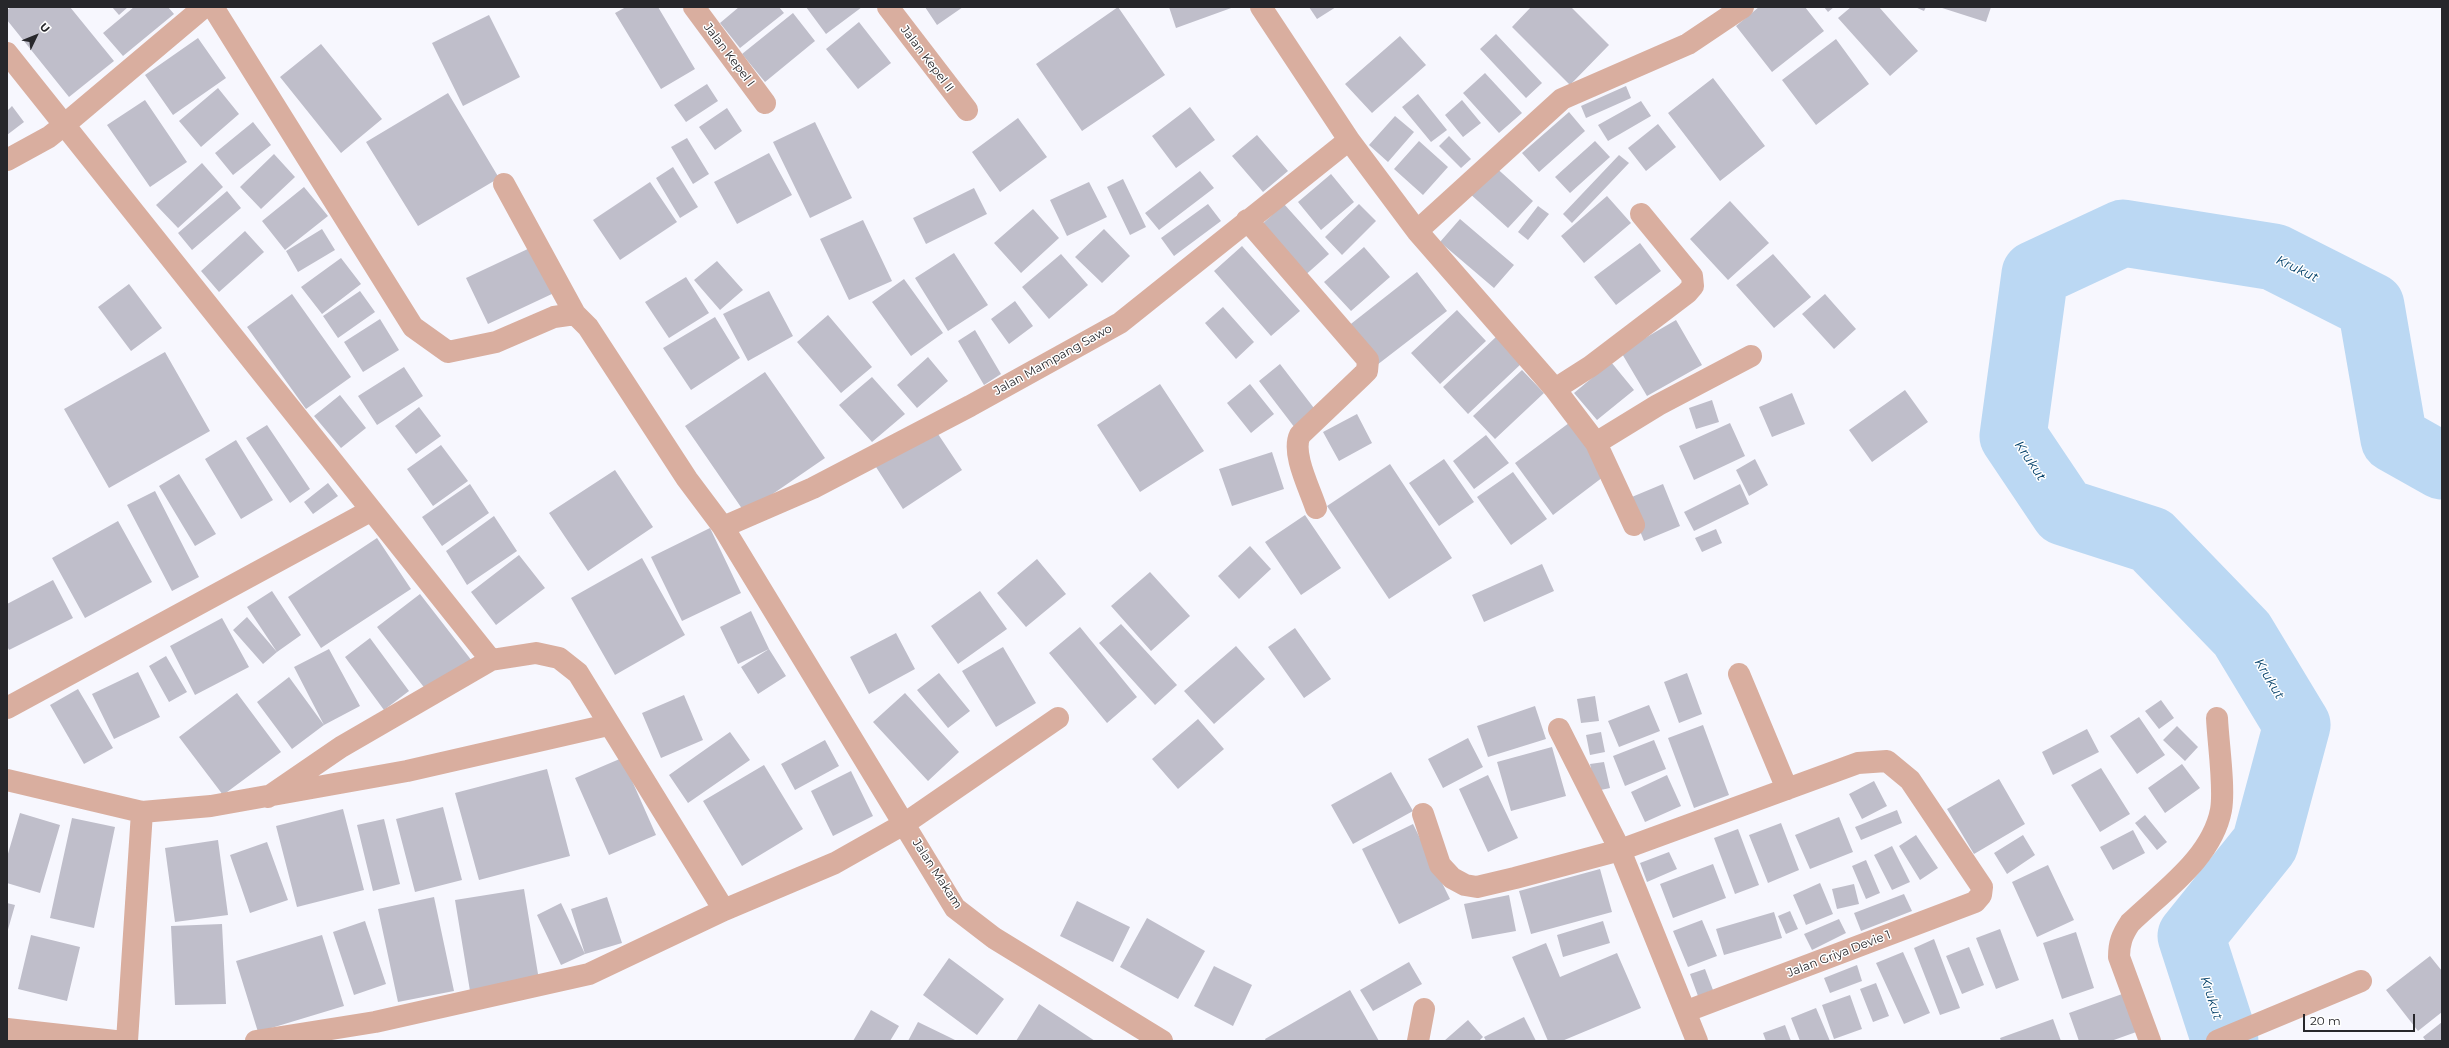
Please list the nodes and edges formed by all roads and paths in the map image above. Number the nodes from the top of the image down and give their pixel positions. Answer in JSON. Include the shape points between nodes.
{"nodes":[{"id":1,"x":204,"y":7,"type":"edge"},
{"id":2,"x":213,"y":7,"type":"edge"},
{"id":3,"x":694,"y":7,"type":"edge"},
{"id":4,"x":888,"y":7,"type":"edge"},
{"id":5,"x":1261,"y":7,"type":"edge"},
{"id":6,"x":1743,"y":7,"type":"edge"},
{"id":7,"x":7,"y":53,"type":"edge"},
{"id":8,"x":765,"y":103,"type":"dead end"},
{"id":9,"x":967,"y":110,"type":"dead end"},
{"id":10,"x":64,"y":125,"type":"junction"},
{"id":11,"x":1349,"y":140,"type":"junction"},
{"id":12,"x":7,"y":160,"type":"edge"},
{"id":13,"x":504,"y":184,"type":"dead end"},
{"id":14,"x":1642,"y":214,"type":"dead end"},
{"id":15,"x":1247,"y":220,"type":"junction"},
{"id":16,"x":1417,"y":231,"type":"junction"},
{"id":17,"x":575,"y":314,"type":"junction"},
{"id":18,"x":1751,"y":356,"type":"dead end"},
{"id":19,"x":1555,"y":389,"type":"junction"},
{"id":20,"x":1596,"y":443,"type":"junction"},
{"id":21,"x":1316,"y":508,"type":"dead end"},
{"id":22,"x":370,"y":511,"type":"junction"},
{"id":23,"x":1634,"y":525,"type":"dead end"},
{"id":24,"x":723,"y":527,"type":"junction"},
{"id":25,"x":491,"y":660,"type":"junction"},
{"id":26,"x":1739,"y":674,"type":"dead end"},
{"id":27,"x":7,"y":708,"type":"edge"},
{"id":28,"x":1058,"y":718,"type":"dead end"},
{"id":29,"x":2217,"y":718,"type":"dead end"},
{"id":30,"x":608,"y":725,"type":"junction"},
{"id":31,"x":1559,"y":729,"type":"dead end"},
{"id":32,"x":7,"y":780,"type":"edge"},
{"id":33,"x":1787,"y":789,"type":"junction"},
{"id":34,"x":268,"y":797,"type":"junction"},
{"id":35,"x":142,"y":812,"type":"junction"},
{"id":36,"x":1423,"y":814,"type":"dead end"},
{"id":37,"x":904,"y":824,"type":"junction"},
{"id":38,"x":1620,"y":850,"type":"junction"},
{"id":39,"x":724,"y":910,"type":"junction"},
{"id":40,"x":2361,"y":981,"type":"dead end"},
{"id":41,"x":1424,"y":1009,"type":"dead end"},
{"id":42,"x":1687,"y":1011,"type":"junction"},
{"id":43,"x":7,"y":1029,"type":"edge"},
{"id":44,"x":115,"y":1041,"type":"edge"},
{"id":45,"x":128,"y":1041,"type":"edge"},
{"id":46,"x":256,"y":1041,"type":"edge"},
{"id":47,"x":1162,"y":1041,"type":"edge"},
{"id":48,"x":1418,"y":1041,"type":"edge"},
{"id":49,"x":1698,"y":1041,"type":"edge"},
{"id":50,"x":2150,"y":1041,"type":"edge"},
{"id":51,"x":2217,"y":1041,"type":"edge"}],
"edges":[{"from":1,"to":10,"type":"street"},
{"from":2,"to":17,"type":"street","via":[[413,327],[448,352],[496,342],[554,317]]},
{"from":3,"to":8,"type":"street","name":"Jalan Kepel I"},
{"from":4,"to":9,"type":"street","name":"Jalan Kepel II"},
{"from":5,"to":11,"type":"street"},
{"from":6,"to":16,"type":"street","via":[[1688,44],[1562,99]]},
{"from":7,"to":10,"type":"street"},
{"from":10,"to":12,"type":"street","via":[[49,137]]},
{"from":10,"to":22,"type":"street"},
{"from":11,"to":15,"type":"street","name":"Jalan Mampang Sawo"},
{"from":11,"to":16,"type":"street"},
{"from":13,"to":17,"type":"street","name":"Jalan Makam"},
{"from":14,"to":19,"type":"street","via":[[1692,276],[1693,286],[1590,366]]},
{"from":15,"to":21,"type":"street","via":[[1368,360],[1367,371],[1300,435],[1297,441],[1298,456]]},
{"from":15,"to":24,"type":"street","name":"Jalan Mampang Sawo","via":[[1120,323],[970,406],[813,488]]},
{"from":16,"to":19,"type":"street"},
{"from":17,"to":24,"type":"street","name":"Jalan Makam","via":[[588,327],[687,479]]},
{"from":18,"to":20,"type":"street","via":[[1658,405]]},
{"from":19,"to":20,"type":"street"},
{"from":20,"to":23,"type":"street"},
{"from":22,"to":25,"type":"street"},
{"from":22,"to":27,"type":"street"},
{"from":24,"to":37,"type":"street","name":"Jalan Makam"},
{"from":25,"to":30,"type":"street","via":[[536,653],[559,658],[578,673]]},
{"from":25,"to":34,"type":"street","via":[[341,747]]},
{"from":26,"to":33,"type":"street"},
{"from":28,"to":37,"type":"street"},
{"from":29,"to":50,"type":"street","via":[[2221,809],[2214,830],[2205,848],[2189,866],[2130,923],[2122,934],[2119,946],[2119,957]]},
{"from":30,"to":34,"type":"street","via":[[408,771]]},
{"from":30,"to":39,"type":"street"},
{"from":31,"to":38,"type":"street"},
{"from":32,"to":35,"type":"street"},
{"from":33,"to":38,"type":"street"},
{"from":33,"to":42,"type":"street","name":"Jalan Griya Devie 1","via":[[1858,763],[1887,761],[1910,780],[1982,887],[1981,896],[1975,902]]},
{"from":34,"to":35,"type":"street","via":[[211,806]]},
{"from":35,"to":45,"type":"street"},
{"from":36,"to":38,"type":"street","via":[[1440,865],[1452,878],[1465,885],[1477,887]]},
{"from":37,"to":39,"type":"street","via":[[836,863]]},
{"from":37,"to":47,"type":"street","name":"Jalan Makam","via":[[955,908],[994,938]]},
{"from":38,"to":42,"type":"street"},
{"from":39,"to":46,"type":"street","via":[[590,974],[375,1022]]},
{"from":40,"to":51,"type":"street"},
{"from":41,"to":48,"type":"street"},
{"from":42,"to":49,"type":"street"},
{"from":43,"to":44,"type":"street"}]}
